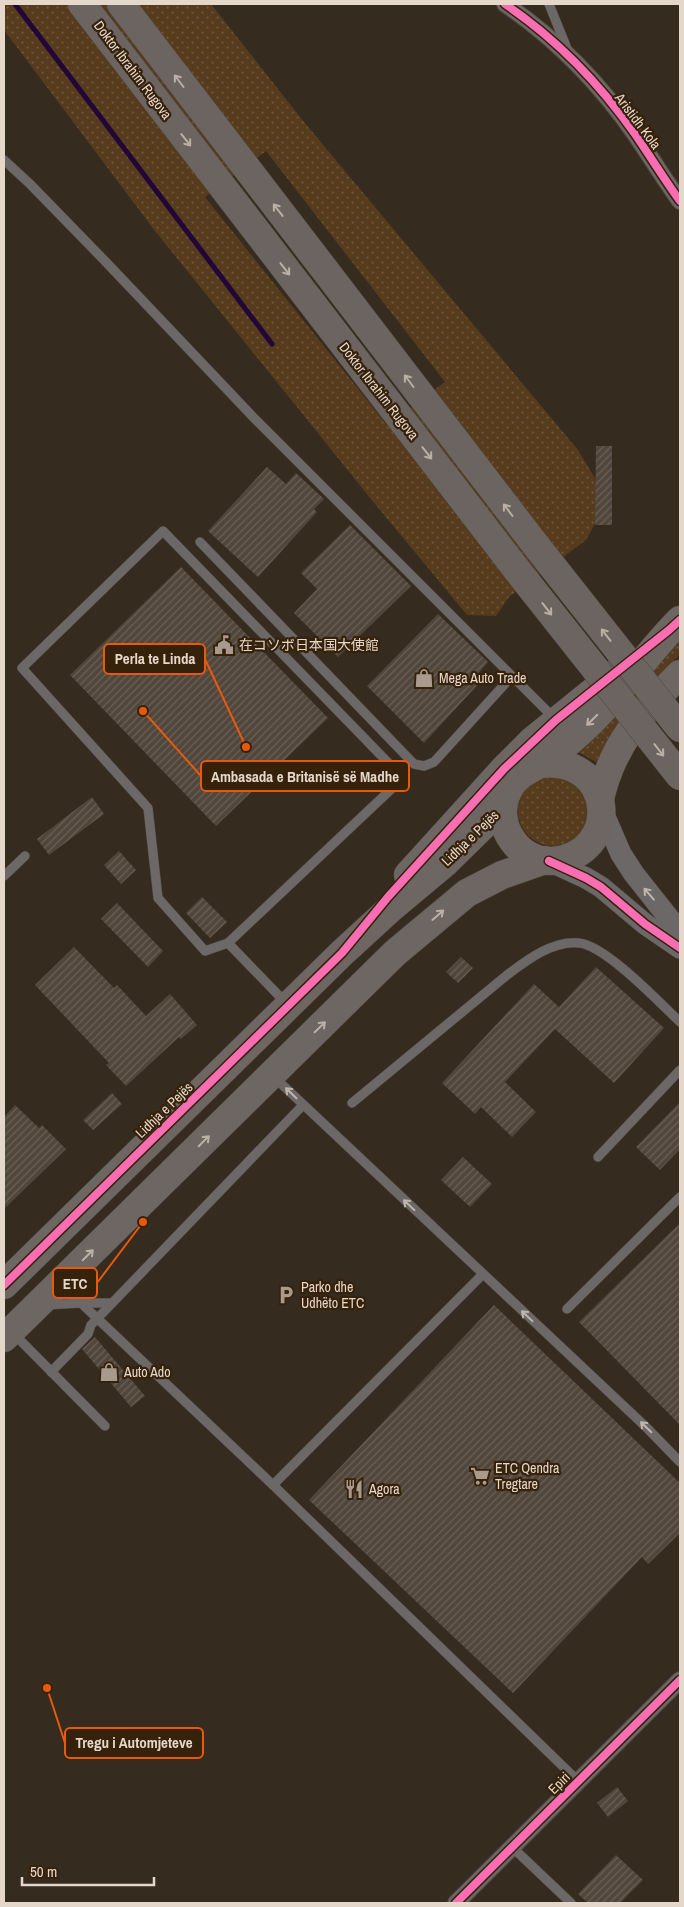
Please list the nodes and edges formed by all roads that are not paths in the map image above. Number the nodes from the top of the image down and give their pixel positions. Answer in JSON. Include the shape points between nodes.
{"nodes":[{"id":1,"x":82,"y":4,"type":"edge"},
{"id":2,"x":121,"y":4,"type":"edge"},
{"id":3,"x":505,"y":4,"type":"edge"},
{"id":4,"x":549,"y":4,"type":"edge"},
{"id":5,"x":571,"y":58,"type":"junction"},
{"id":6,"x":4,"y":160,"type":"edge"},
{"id":7,"x":680,"y":201,"type":"edge"},
{"id":8,"x":200,"y":542,"type":"dead end"},
{"id":9,"x":675,"y":625,"type":"edge"},
{"id":10,"x":680,"y":674,"type":"edge"},
{"id":11,"x":512,"y":676,"type":"junction"},
{"id":12,"x":556,"y":720,"type":"junction"},
{"id":13,"x":680,"y":728,"type":"edge"},
{"id":14,"x":540,"y":764,"type":"junction"},
{"id":15,"x":680,"y":776,"type":"edge"},
{"id":16,"x":601,"y":805,"type":"junction"},
{"id":17,"x":503,"y":806,"type":"junction"},
{"id":18,"x":26,"y":856,"type":"dead end"},
{"id":19,"x":547,"y":861,"type":"junction"},
{"id":20,"x":4,"y":876,"type":"edge"},
{"id":21,"x":680,"y":932,"type":"edge"},
{"id":22,"x":228,"y":943,"type":"junction"},
{"id":23,"x":680,"y":948,"type":"edge"},
{"id":24,"x":342,"y":953,"type":"junction"},
{"id":25,"x":288,"y":1005,"type":"junction"},
{"id":26,"x":679,"y":1018,"type":"edge"},
{"id":27,"x":680,"y":1070,"type":"edge"},
{"id":28,"x":272,"y":1074,"type":"junction"},
{"id":29,"x":352,"y":1103,"type":"dead end"},
{"id":30,"x":303,"y":1105,"type":"junction"},
{"id":31,"x":598,"y":1157,"type":"dead end"},
{"id":32,"x":680,"y":1197,"type":"edge"},
{"id":33,"x":483,"y":1274,"type":"junction"},
{"id":34,"x":4,"y":1284,"type":"edge"},
{"id":35,"x":81,"y":1303,"type":"junction"},
{"id":36,"x":112,"y":1303,"type":"junction"},
{"id":37,"x":37,"y":1306,"type":"junction"},
{"id":38,"x":566,"y":1309,"type":"dead end"},
{"id":39,"x":96,"y":1319,"type":"junction"},
{"id":40,"x":7,"y":1334,"type":"edge"},
{"id":41,"x":51,"y":1372,"type":"junction"},
{"id":42,"x":105,"y":1426,"type":"dead end"},
{"id":43,"x":680,"y":1462,"type":"edge"},
{"id":44,"x":273,"y":1485,"type":"junction"},
{"id":45,"x":680,"y":1680,"type":"edge"},
{"id":46,"x":578,"y":1782,"type":"junction"},
{"id":47,"x":512,"y":1847,"type":"junction"},
{"id":48,"x":456,"y":1903,"type":"edge"},
{"id":49,"x":571,"y":1903,"type":"edge"}],
"edges":[{"from":1,"to":15,"type":"highway","name":"Doktor Ibrahim Rugova","one_way":true,"bridge":true,"via":[[517,570]]},
{"from":13,"to":2,"type":"highway","one_way":true,"bridge":true},
{"from":3,"to":5,"type":"street"},
{"from":4,"to":5,"type":"lane","name":"Aristidh Kola"},
{"from":5,"to":7,"type":"street","name":"Aristidh Kola","via":[[634,134]]},
{"from":6,"to":11,"type":"lane","via":[[262,426]]},
{"from":8,"to":11,"type":"lane","via":[[414,764],[424,766],[434,762]]},
{"from":9,"to":12,"type":"highway"},
{"from":9,"to":14,"type":"highway","name":"Lidhja e Pejës","one_way":true,"via":[[602,711]]},
{"from":10,"to":16,"type":"highway","via":[[627,734],[605,779]]},
{"from":11,"to":12,"type":"lane"},
{"from":12,"to":24,"type":"highway","via":[[504,768]]},
{"from":14,"to":16,"type":"highway","name":"Lidhja e Pejës","via":[[553,762],[578,769],[591,782]]},
{"from":14,"to":17,"type":"highway","name":"Lidhja e Pejës","via":[[515,779]]},
{"from":16,"to":19,"type":"highway","via":[[599,826],[592,841],[566,859]]},
{"from":21,"to":16,"type":"street","one_way":true,"via":[[621,854]]},
{"from":17,"to":19,"type":"highway","name":"Lidhja e Pejës","via":[[503,819],[513,842],[522,851]]},
{"from":17,"to":24,"type":"highway","name":"Lidhja e Pejës","via":[[445,863]]},
{"from":18,"to":20,"type":"lane"},
{"from":19,"to":23,"type":"street","via":[[601,887]]},
{"from":28,"to":19,"type":"highway","one_way":true,"via":[[395,954],[466,893],[484,883]]},
{"from":22,"to":22,"type":"lane","via":[[205,950],[158,898],[148,808],[22,668],[163,531],[403,778]]},
{"from":22,"to":25,"type":"lane"},
{"from":24,"to":25,"type":"highway","name":"Lidhja e Pejës"},
{"from":25,"to":34,"type":"highway","name":"Lidhja e Pejës"},
{"from":26,"to":29,"type":"lane","via":[[596,949],[580,942],[564,944],[527,960],[507,975]]},
{"from":27,"to":31,"type":"lane"},
{"from":30,"to":28,"type":"lane","one_way":true},
{"from":37,"to":28,"type":"highway","one_way":true},
{"from":33,"to":30,"type":"lane","one_way":true},
{"from":30,"to":36,"type":"lane"},
{"from":32,"to":38,"type":"lane"},
{"from":43,"to":33,"type":"lane","one_way":true},
{"from":33,"to":44,"type":"lane"},
{"from":35,"to":36,"type":"lane"},
{"from":35,"to":37,"type":"lane"},
{"from":35,"to":39,"type":"lane"},
{"from":36,"to":39,"type":"lane"},
{"from":37,"to":40,"type":"highway"},
{"from":39,"to":41,"type":"lane","via":[[88,1334]]},
{"from":39,"to":44,"type":"lane"},
{"from":40,"to":41,"type":"lane"},
{"from":41,"to":42,"type":"lane"},
{"from":44,"to":46,"type":"lane"},
{"from":45,"to":46,"type":"street","name":"Epiri"},
{"from":46,"to":47,"type":"street","name":"Epiri"},
{"from":47,"to":48,"type":"street","name":"Epiri"},
{"from":47,"to":49,"type":"lane"}]}
